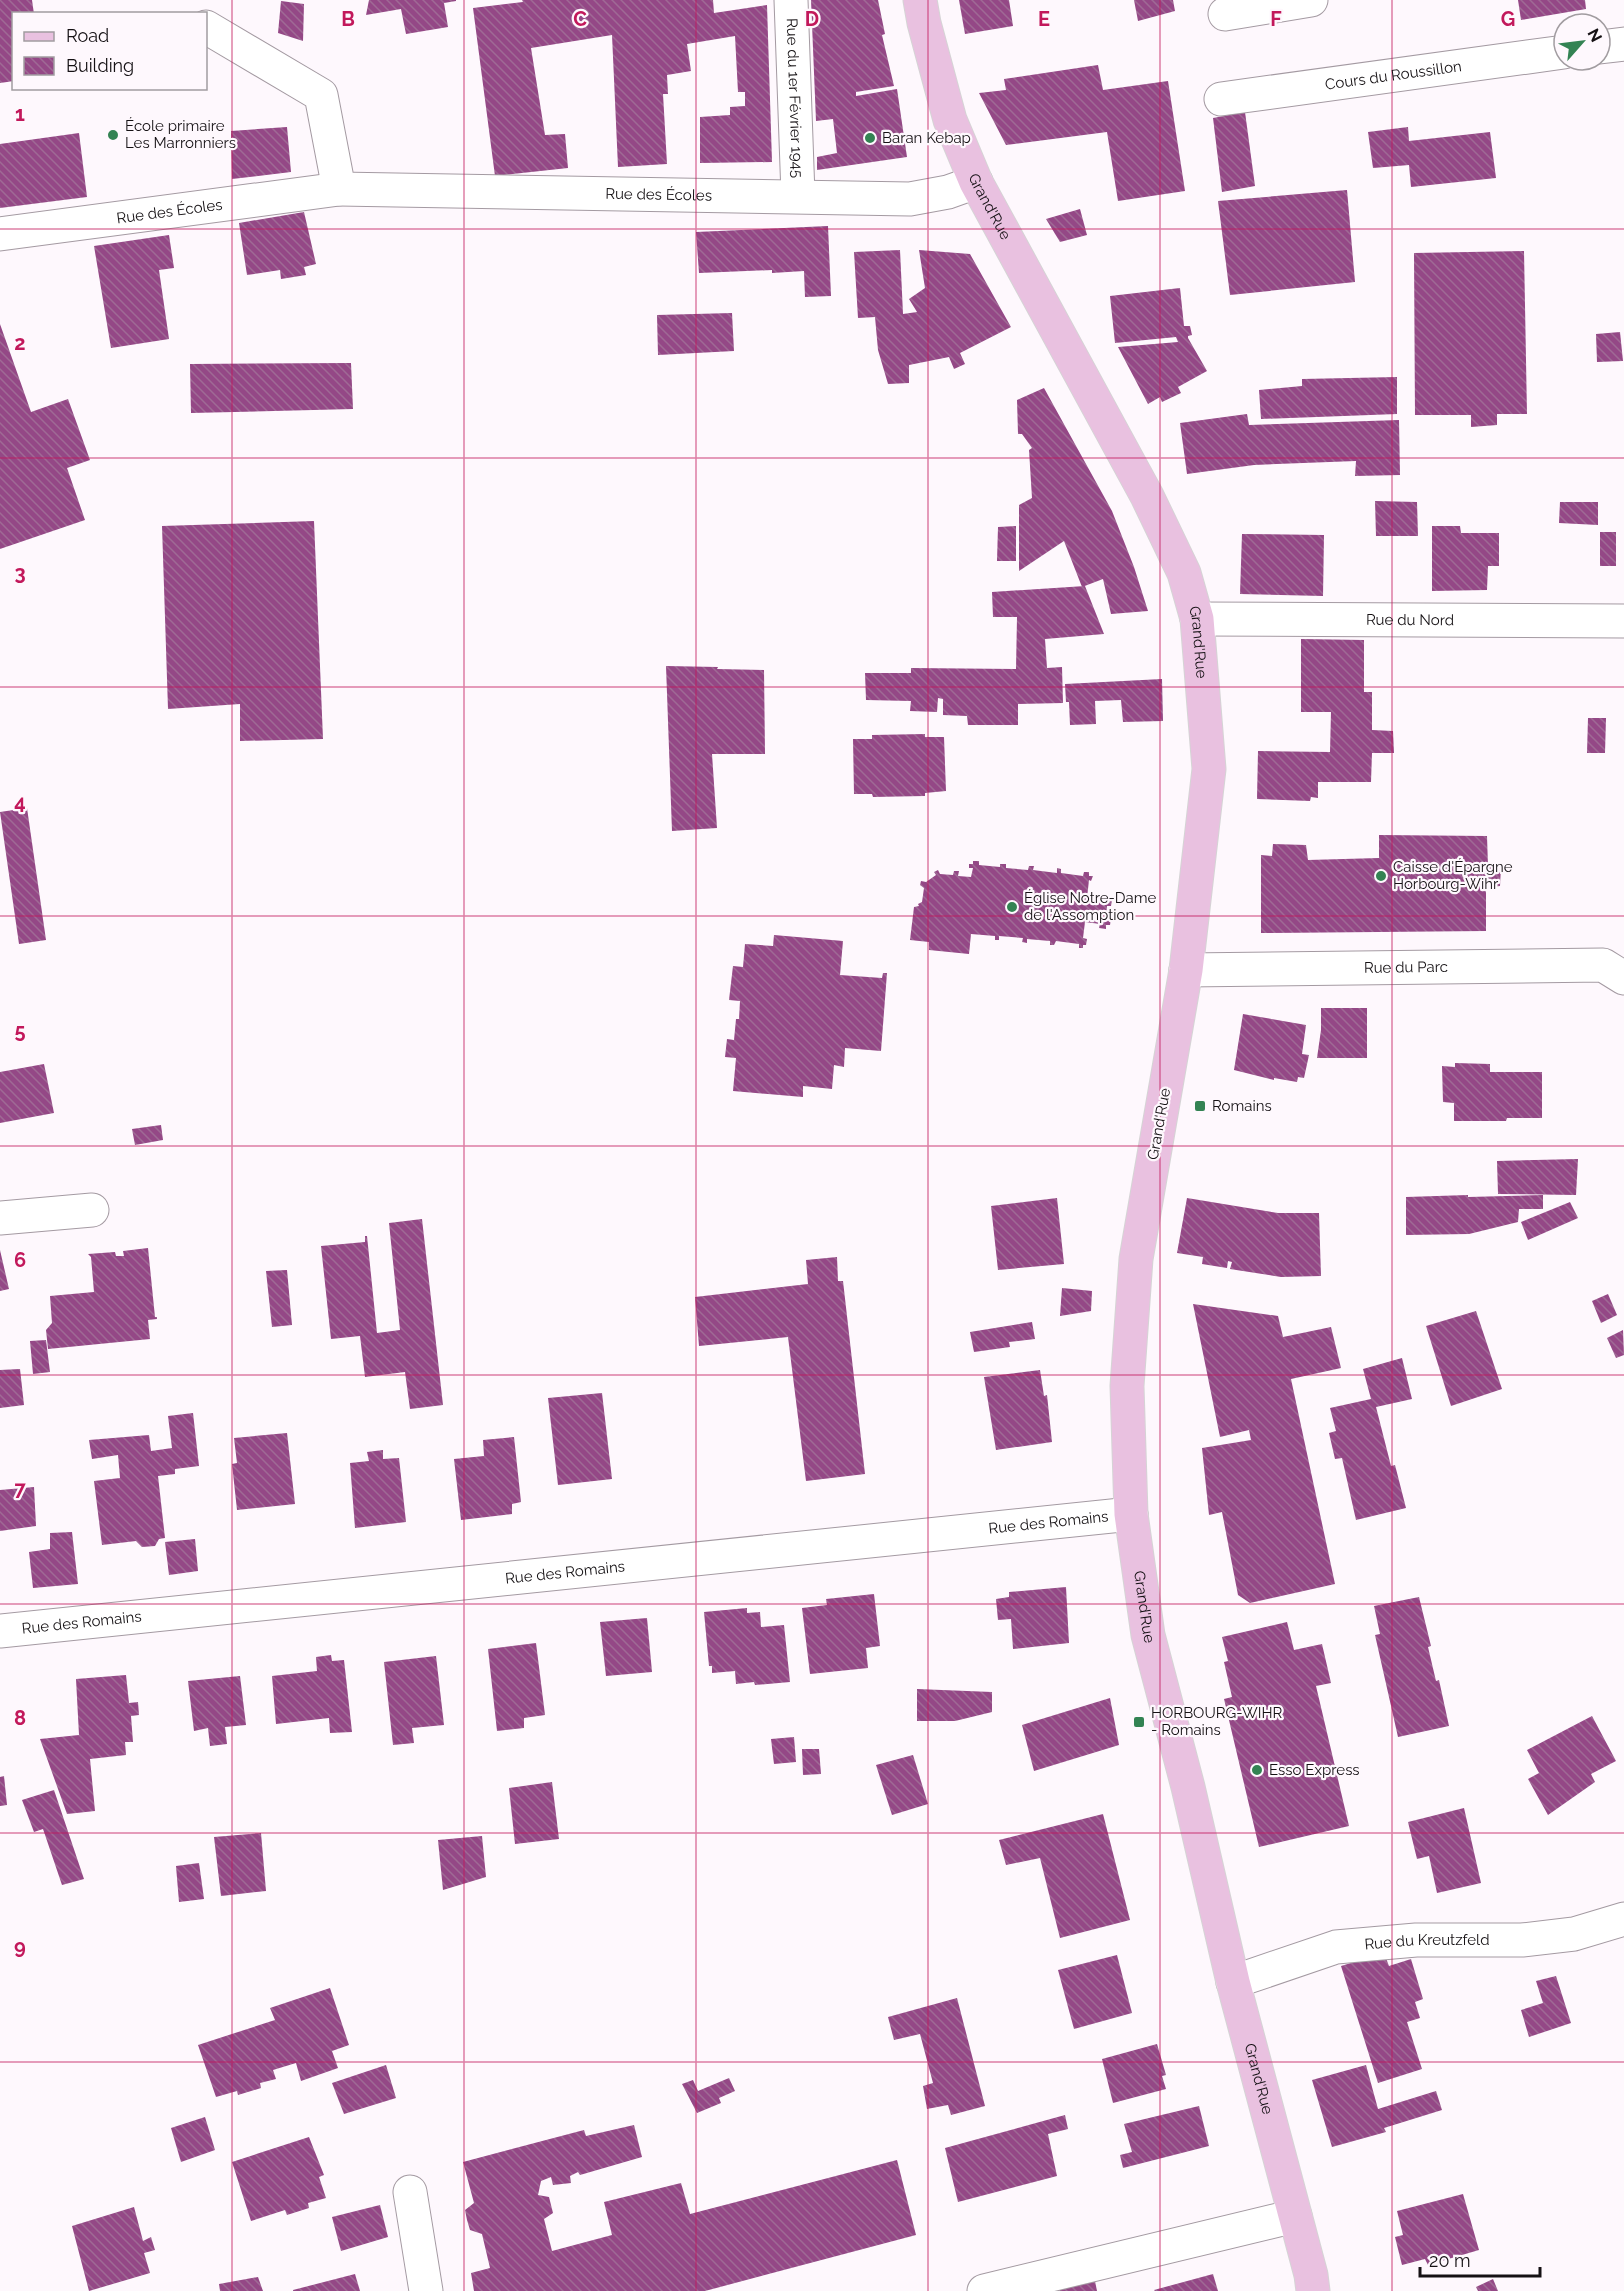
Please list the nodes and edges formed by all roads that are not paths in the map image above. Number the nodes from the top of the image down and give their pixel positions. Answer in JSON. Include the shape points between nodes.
{"nodes":[{"id":1,"x":792,"y":0,"type":"edge"},
{"id":2,"x":920,"y":0,"type":"edge"},
{"id":3,"x":1311,"y":0,"type":"edge"},
{"id":4,"x":1225,"y":14,"type":"dead end"},
{"id":5,"x":207,"y":28,"type":"edge"},
{"id":6,"x":1552,"y":54,"type":"edge"},
{"id":7,"x":1221,"y":99,"type":"dead end"},
{"id":8,"x":976,"y":182,"type":"junction"},
{"id":9,"x":339,"y":189,"type":"junction"},
{"id":10,"x":798,"y":195,"type":"junction"},
{"id":11,"x":0,"y":234,"type":"edge"},
{"id":12,"x":1197,"y":619,"type":"junction"},
{"id":13,"x":1624,"y":621,"type":"edge"},
{"id":14,"x":1186,"y":970,"type":"junction"},
{"id":15,"x":1624,"y":978,"type":"edge"},
{"id":16,"x":92,"y":1210,"type":"dead end"},
{"id":17,"x":0,"y":1218,"type":"edge"},
{"id":18,"x":1131,"y":1514,"type":"junction"},
{"id":19,"x":0,"y":1631,"type":"edge"},
{"id":20,"x":1624,"y":1919,"type":"edge"},
{"id":21,"x":1233,"y":1982,"type":"junction"},
{"id":22,"x":410,"y":2192,"type":"dead end"},
{"id":23,"x":1295,"y":2216,"type":"junction"},
{"id":24,"x":426,"y":2291,"type":"edge"},
{"id":25,"x":984,"y":2291,"type":"edge"},
{"id":26,"x":1313,"y":2291,"type":"edge"}],
"edges":[{"from":1,"to":10,"type":"street","name":"Rue du 1er Février 1945"},
{"from":2,"to":8,"type":"main road","name":"Grand'Rue","via":[[950,120]]},
{"from":3,"to":4,"type":"street"},
{"from":5,"to":9,"type":"street","via":[[321,94]]},
{"from":6,"to":7,"type":"street","name":"Cours du Roussillon"},
{"from":8,"to":10,"type":"street","name":"Rue des Écoles","via":[[909,199]]},
{"from":8,"to":12,"type":"main road","name":"Grand'Rue","via":[[1147,496],[1184,573]]},
{"from":9,"to":10,"type":"street","name":"Rue des Écoles"},
{"from":9,"to":11,"type":"street","name":"Rue des Écoles"},
{"from":12,"to":13,"type":"street","name":"Rue du Nord"},
{"from":12,"to":14,"type":"main road","name":"Grand'Rue","via":[[1209,769]]},
{"from":14,"to":15,"type":"street","name":"Rue du Parc","via":[[1603,965]]},
{"from":14,"to":18,"type":"main road","name":"Grand'Rue","via":[[1136,1259],[1127,1386]]},
{"from":16,"to":17,"type":"street"},
{"from":18,"to":19,"type":"street","name":"Rue des Romains"},
{"from":18,"to":21,"type":"main road","name":"Grand'Rue","via":[[1148,1635]]},
{"from":20,"to":21,"type":"street","name":"Rue du Kreutzfeld","via":[[1574,1934],[1522,1940],[1416,1940],[1336,1947]]},
{"from":21,"to":23,"type":"main road","name":"Grand'Rue"},
{"from":22,"to":24,"type":"street"},
{"from":23,"to":25,"type":"street"},
{"from":23,"to":26,"type":"main road","name":"Grand'Rue"}]}
